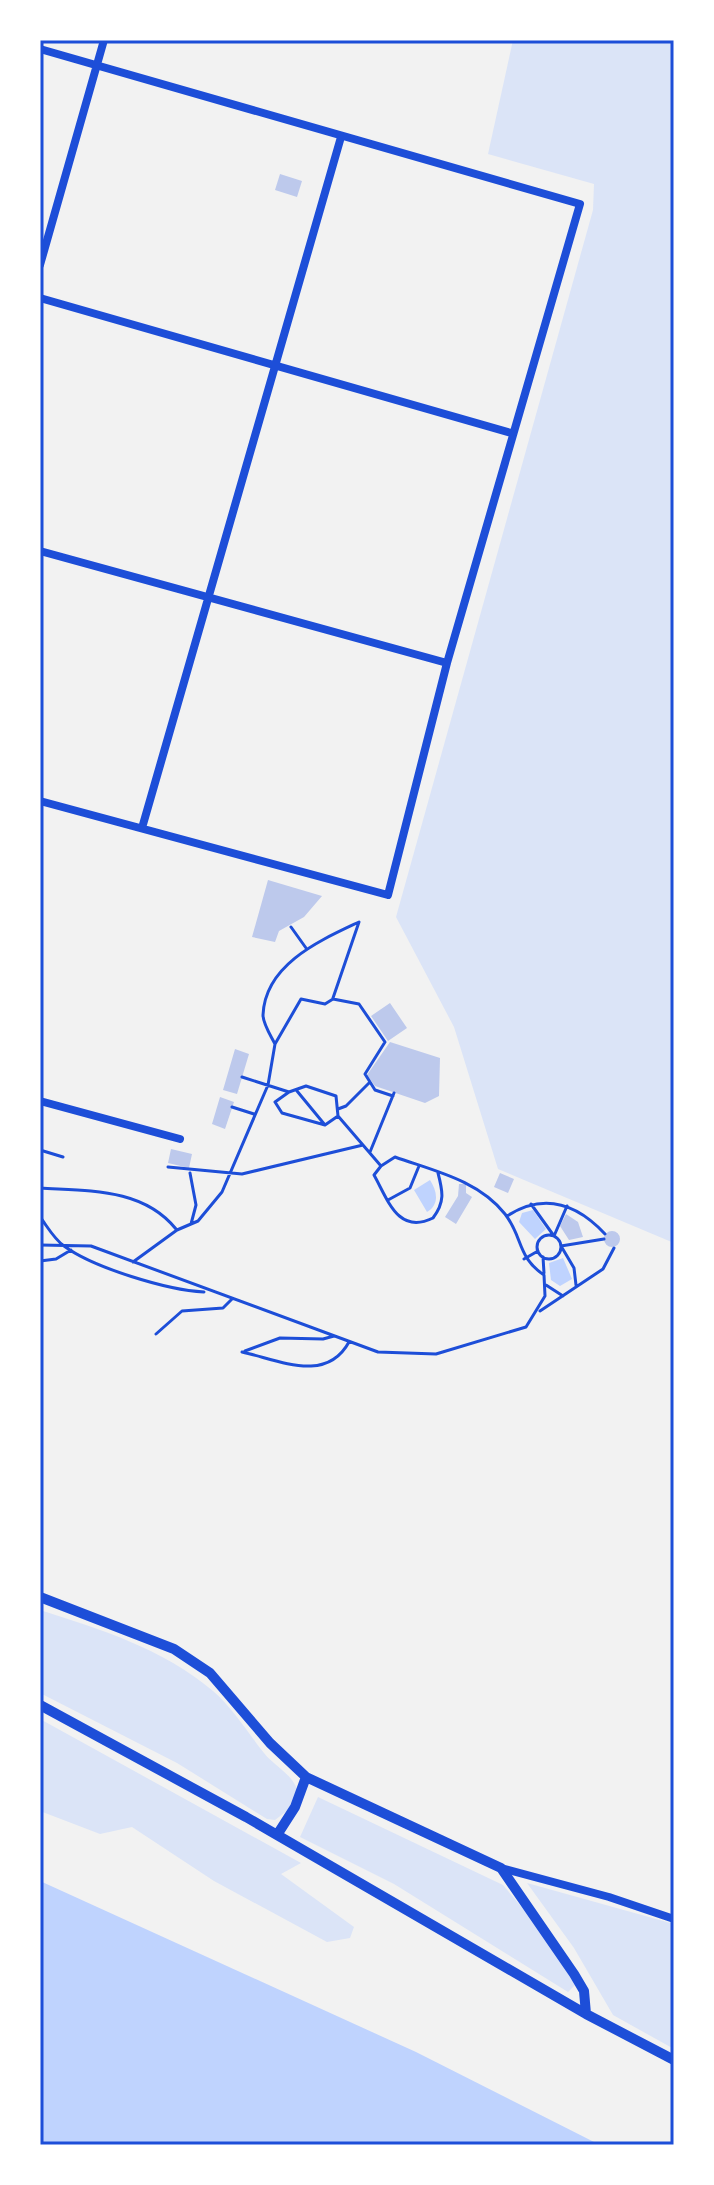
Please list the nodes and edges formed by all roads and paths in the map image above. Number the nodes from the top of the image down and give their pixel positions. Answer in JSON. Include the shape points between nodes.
{"nodes":[{"id":1,"x":104,"y":40,"type":"edge"},
{"id":2,"x":40,"y":49,"type":"edge"},
{"id":3,"x":96,"y":66,"type":"junction"},
{"id":4,"x":341,"y":137,"type":"junction"},
{"id":5,"x":40,"y":265,"type":"edge"},
{"id":6,"x":40,"y":298,"type":"edge"},
{"id":7,"x":275,"y":365,"type":"junction"},
{"id":8,"x":511,"y":433,"type":"junction"},
{"id":9,"x":40,"y":551,"type":"edge"},
{"id":10,"x":209,"y":598,"type":"junction"},
{"id":11,"x":447,"y":663,"type":"junction"},
{"id":12,"x":40,"y":801,"type":"edge"},
{"id":13,"x":142,"y":828,"type":"junction"},
{"id":14,"x":291,"y":927,"type":"dead end"},
{"id":15,"x":306,"y":948,"type":"junction"},
{"id":16,"x":333,"y":999,"type":"junction"},
{"id":17,"x":275,"y":1044,"type":"junction"},
{"id":18,"x":242,"y":1077,"type":"dead end"},
{"id":19,"x":370,"y":1082,"type":"junction"},
{"id":20,"x":268,"y":1085,"type":"junction"},
{"id":21,"x":296,"y":1090,"type":"junction"},
{"id":22,"x":289,"y":1092,"type":"junction"},
{"id":23,"x":40,"y":1101,"type":"edge"},
{"id":24,"x":232,"y":1107,"type":"dead end"},
{"id":25,"x":338,"y":1109,"type":"junction"},
{"id":26,"x":254,"y":1114,"type":"junction"},
{"id":27,"x":338,"y":1116,"type":"junction"},
{"id":28,"x":325,"y":1125,"type":"junction"},
{"id":29,"x":180,"y":1139,"type":"dead end"},
{"id":30,"x":363,"y":1145,"type":"junction"},
{"id":31,"x":40,"y":1150,"type":"edge"},
{"id":32,"x":370,"y":1153,"type":"junction"},
{"id":33,"x":63,"y":1157,"type":"dead end"},
{"id":34,"x":381,"y":1166,"type":"junction"},
{"id":35,"x":419,"y":1166,"type":"junction"},
{"id":36,"x":168,"y":1167,"type":"dead end"},
{"id":37,"x":189,"y":1171,"type":"junction"},
{"id":38,"x":233,"y":1171,"type":"junction"},
{"id":39,"x":438,"y":1173,"type":"junction"},
{"id":40,"x":40,"y":1188,"type":"edge"},
{"id":41,"x":388,"y":1200,"type":"junction"},
{"id":42,"x":529,"y":1203,"type":"junction"},
{"id":43,"x":567,"y":1206,"type":"junction"},
{"id":44,"x":579,"y":1212,"type":"junction"},
{"id":45,"x":507,"y":1216,"type":"junction"},
{"id":46,"x":40,"y":1217,"type":"edge"},
{"id":47,"x":575,"y":1219,"type":"dead end"},
{"id":48,"x":191,"y":1224,"type":"junction"},
{"id":49,"x":177,"y":1230,"type":"junction"},
{"id":50,"x":554,"y":1236,"type":"junction"},
{"id":51,"x":40,"y":1245,"type":"edge"},
{"id":52,"x":62,"y":1245,"type":"junction"},
{"id":53,"x":91,"y":1246,"type":"junction"},
{"id":54,"x":561,"y":1246,"type":"junction"},
{"id":55,"x":614,"y":1248,"type":"dead end"},
{"id":56,"x":71,"y":1250,"type":"junction"},
{"id":57,"x":538,"y":1251,"type":"junction"},
{"id":58,"x":543,"y":1257,"type":"junction"},
{"id":59,"x":88,"y":1259,"type":"junction"},
{"id":60,"x":524,"y":1259,"type":"junction"},
{"id":61,"x":40,"y":1261,"type":"edge"},
{"id":62,"x":131,"y":1261,"type":"junction"},
{"id":63,"x":125,"y":1272,"type":"junction"},
{"id":64,"x":166,"y":1275,"type":"junction"},
{"id":65,"x":544,"y":1275,"type":"junction"},
{"id":66,"x":545,"y":1283,"type":"junction"},
{"id":67,"x":161,"y":1286,"type":"junction"},
{"id":68,"x":575,"y":1288,"type":"junction"},
{"id":69,"x":208,"y":1292,"type":"junction"},
{"id":70,"x":563,"y":1296,"type":"junction"},
{"id":71,"x":232,"y":1299,"type":"junction"},
{"id":72,"x":537,"y":1313,"type":"junction"},
{"id":73,"x":156,"y":1334,"type":"dead end"},
{"id":74,"x":334,"y":1335,"type":"junction"},
{"id":75,"x":349,"y":1342,"type":"junction"},
{"id":76,"x":40,"y":1597,"type":"edge"},
{"id":77,"x":40,"y":1705,"type":"edge"},
{"id":78,"x":306,"y":1777,"type":"junction"},
{"id":79,"x":277,"y":1835,"type":"junction"},
{"id":80,"x":501,"y":1868,"type":"junction"},
{"id":81,"x":674,"y":1919,"type":"edge"},
{"id":82,"x":586,"y":2014,"type":"junction"},
{"id":83,"x":674,"y":2060,"type":"edge"}],
"edges":[{"from":1,"to":3,"type":"street"},
{"from":2,"to":3,"type":"street"},
{"from":3,"to":4,"type":"street"},
{"from":3,"to":5,"type":"street"},
{"from":4,"to":7,"type":"street"},
{"from":4,"to":8,"type":"street","via":[[580,204]]},
{"from":6,"to":7,"type":"street"},
{"from":7,"to":8,"type":"street"},
{"from":7,"to":10,"type":"street"},
{"from":8,"to":11,"type":"street"},
{"from":9,"to":10,"type":"street"},
{"from":10,"to":11,"type":"street"},
{"from":10,"to":13,"type":"street"},
{"from":11,"to":13,"type":"street","via":[[388,895]]},
{"from":12,"to":13,"type":"street"},
{"from":14,"to":15,"type":"path"},
{"from":15,"to":16,"type":"path","via":[[359,922]]},
{"from":15,"to":17,"type":"path","via":[[270,991],[263,1016]]},
{"from":16,"to":17,"type":"path","via":[[325,1004],[301,999]]},
{"from":16,"to":19,"type":"path","via":[[359,1004],[385,1042],[365,1074]]},
{"from":17,"to":20,"type":"path"},
{"from":18,"to":20,"type":"path"},
{"from":19,"to":25,"type":"path"},
{"from":19,"to":32,"type":"path","via":[[375,1090],[394,1094]]},
{"from":20,"to":22,"type":"path"},
{"from":20,"to":26,"type":"path"},
{"from":21,"to":22,"type":"path"},
{"from":21,"to":25,"type":"path","via":[[306,1086],[336,1096]]},
{"from":21,"to":28,"type":"path"},
{"from":22,"to":28,"type":"path","via":[[275,1102],[282,1113]]},
{"from":23,"to":29,"type":"street"},
{"from":24,"to":26,"type":"path"},
{"from":25,"to":27,"type":"path"},
{"from":26,"to":38,"type":"path"},
{"from":27,"to":28,"type":"path"},
{"from":27,"to":30,"type":"path"},
{"from":30,"to":32,"type":"path"},
{"from":30,"to":38,"type":"path","via":[[242,1174]]},
{"from":31,"to":33,"type":"path"},
{"from":32,"to":34,"type":"path"},
{"from":34,"to":35,"type":"path","via":[[395,1157]]},
{"from":34,"to":41,"type":"path","via":[[374,1175]]},
{"from":35,"to":39,"type":"path"},
{"from":35,"to":41,"type":"path","via":[[410,1188]]},
{"from":36,"to":37,"type":"path"},
{"from":37,"to":38,"type":"path"},
{"from":37,"to":48,"type":"path","via":[[196,1205]]},
{"from":38,"to":48,"type":"path","via":[[212,1206]]},
{"from":39,"to":41,"type":"path","via":[[444,1193],[433,1218],[409,1224],[398,1218]]},
{"from":39,"to":45,"type":"path","via":[[484,1193]]},
{"from":40,"to":49,"type":"path","via":[[130,1197]]},
{"from":42,"to":43,"type":"path"},
{"from":42,"to":45,"type":"path"},
{"from":42,"to":50,"type":"path"},
{"from":43,"to":44,"type":"path"},
{"from":43,"to":50,"type":"path"},
{"from":44,"to":47,"type":"path"},
{"from":44,"to":54,"type":"path","via":[[604,1237]]},
{"from":45,"to":60,"type":"path"},
{"from":46,"to":52,"type":"path"},
{"from":48,"to":49,"type":"path"},
{"from":49,"to":62,"type":"path"},
{"from":50,"to":54,"type":"path"},
{"from":50,"to":57,"type":"path","via":[[542,1237]]},
{"from":51,"to":52,"type":"path"},
{"from":52,"to":53,"type":"path"},
{"from":52,"to":56,"type":"path"},
{"from":53,"to":59,"type":"path"},
{"from":53,"to":62,"type":"path"},
{"from":54,"to":58,"type":"path","via":[[556,1256]]},
{"from":54,"to":68,"type":"path","via":[[574,1268]]},
{"from":55,"to":68,"type":"path","via":[[603,1269]]},
{"from":56,"to":59,"type":"path"},
{"from":56,"to":61,"type":"path"},
{"from":57,"to":58,"type":"path"},
{"from":57,"to":60,"type":"path"},
{"from":58,"to":65,"type":"path"},
{"from":59,"to":63,"type":"path"},
{"from":60,"to":65,"type":"path"},
{"from":62,"to":63,"type":"path"},
{"from":62,"to":64,"type":"path"},
{"from":63,"to":67,"type":"path"},
{"from":64,"to":67,"type":"path"},
{"from":64,"to":69,"type":"path"},
{"from":65,"to":66,"type":"path"},
{"from":66,"to":70,"type":"path"},
{"from":66,"to":72,"type":"path"},
{"from":67,"to":69,"type":"path"},
{"from":68,"to":70,"type":"path"},
{"from":69,"to":71,"type":"path"},
{"from":70,"to":72,"type":"path"},
{"from":71,"to":73,"type":"path","via":[[223,1308],[182,1311]]},
{"from":71,"to":74,"type":"path"},
{"from":72,"to":75,"type":"path","via":[[526,1327],[436,1354],[378,1352]]},
{"from":74,"to":75,"type":"path"},
{"from":74,"to":75,"type":"path","via":[[280,1338],[242,1352],[314,1367],[328,1365]]},
{"from":76,"to":78,"type":"street","via":[[174,1649],[210,1673]]},
{"from":77,"to":79,"type":"street"},
{"from":78,"to":79,"type":"street"},
{"from":78,"to":80,"type":"street"},
{"from":79,"to":82,"type":"street"},
{"from":80,"to":81,"type":"street"},
{"from":80,"to":82,"type":"street","via":[[584,1991]]},
{"from":82,"to":83,"type":"street"}]}
